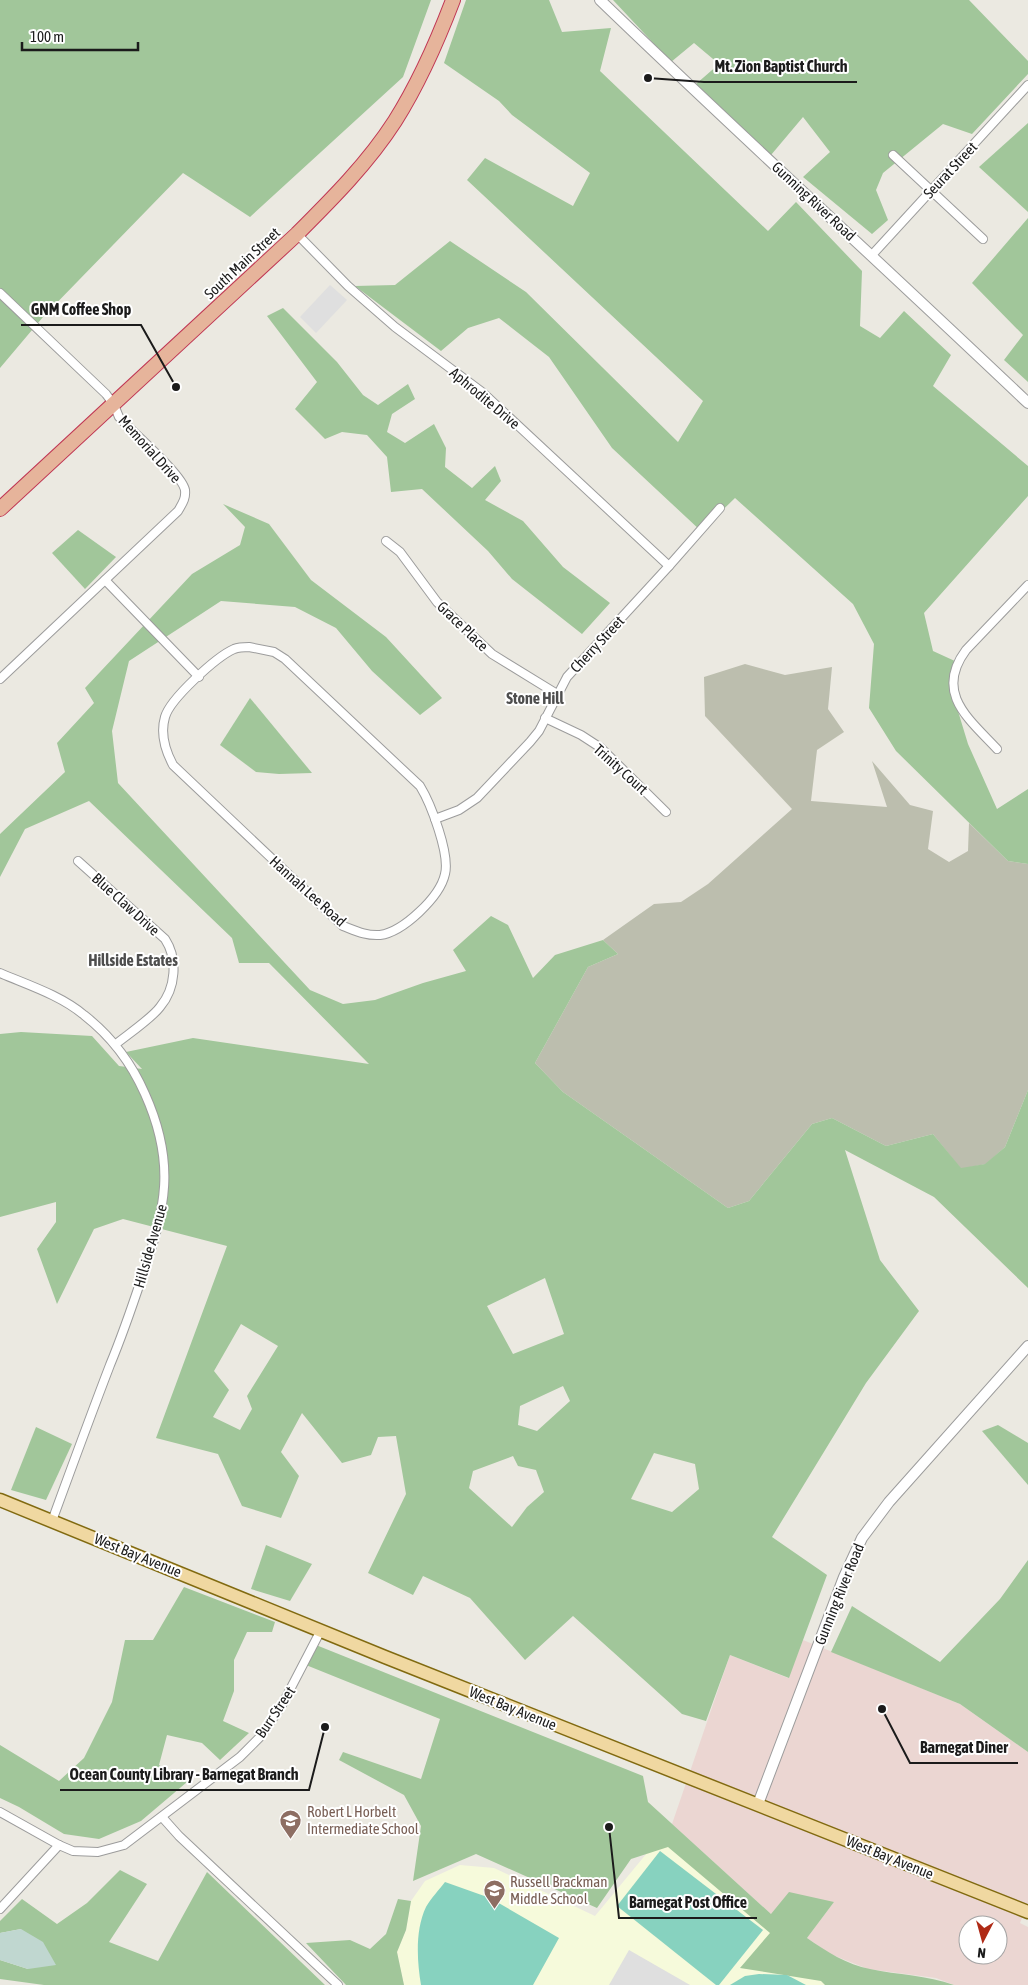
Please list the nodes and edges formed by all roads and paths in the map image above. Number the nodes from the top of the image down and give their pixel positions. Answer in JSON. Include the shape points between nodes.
{"nodes":[{"id":1,"x":453,"y":0,"type":"edge"},
{"id":2,"x":600,"y":0,"type":"edge"},
{"id":3,"x":1028,"y":85,"type":"edge"},
{"id":4,"x":893,"y":155,"type":"dead end"},
{"id":5,"x":931,"y":190,"type":"junction"},
{"id":6,"x":297,"y":234,"type":"junction"},
{"id":7,"x":984,"y":239,"type":"dead end"},
{"id":8,"x":872,"y":254,"type":"junction"},
{"id":9,"x":0,"y":293,"type":"edge"},
{"id":10,"x":1028,"y":403,"type":"edge"},
{"id":11,"x":114,"y":405,"type":"junction"},
{"id":12,"x":720,"y":508,"type":"dead end"},
{"id":13,"x":0,"y":509,"type":"edge"},
{"id":14,"x":386,"y":541,"type":"dead end"},
{"id":15,"x":670,"y":566,"type":"junction"},
{"id":16,"x":105,"y":580,"type":"junction"},
{"id":17,"x":1028,"y":585,"type":"edge"},
{"id":18,"x":199,"y":676,"type":"junction"},
{"id":19,"x":0,"y":678,"type":"edge"},
{"id":20,"x":557,"y":694,"type":"junction"},
{"id":21,"x":545,"y":718,"type":"junction"},
{"id":22,"x":997,"y":749,"type":"dead end"},
{"id":23,"x":666,"y":812,"type":"dead end"},
{"id":24,"x":436,"y":820,"type":"junction"},
{"id":25,"x":78,"y":861,"type":"dead end"},
{"id":26,"x":0,"y":972,"type":"edge"},
{"id":27,"x":116,"y":1044,"type":"junction"},
{"id":28,"x":1028,"y":1346,"type":"edge"},
{"id":29,"x":0,"y":1500,"type":"edge"},
{"id":30,"x":52,"y":1521,"type":"junction"},
{"id":31,"x":321,"y":1630,"type":"junction"},
{"id":32,"x":758,"y":1804,"type":"junction"},
{"id":33,"x":0,"y":1812,"type":"edge"},
{"id":34,"x":162,"y":1817,"type":"junction"},
{"id":35,"x":60,"y":1845,"type":"junction"},
{"id":36,"x":0,"y":1909,"type":"edge"},
{"id":37,"x":1028,"y":1912,"type":"edge"},
{"id":38,"x":338,"y":1985,"type":"edge"}],
"edges":[{"from":1,"to":6,"type":"highway","name":"South Main Street","via":[[420,77],[395,121],[344,186]]},
{"from":2,"to":8,"type":"street","name":"Gunning River Road"},
{"from":3,"to":5,"type":"street","name":"Seurat Street"},
{"from":4,"to":5,"type":"street"},
{"from":5,"to":7,"type":"street"},
{"from":5,"to":8,"type":"street","name":"Seurat Street"},
{"from":6,"to":11,"type":"highway","name":"South Main Street"},
{"from":6,"to":15,"type":"street","name":"Aphrodite Drive","via":[[348,286],[395,327],[482,392]]},
{"from":8,"to":10,"type":"street","name":"Gunning River Road"},
{"from":9,"to":11,"type":"street","name":"Memorial Drive"},
{"from":11,"to":13,"type":"highway","name":"South Main Street"},
{"from":11,"to":16,"type":"street","name":"Memorial Drive","via":[[119,417],[179,477],[185,490],[184,501],[178,511]]},
{"from":12,"to":15,"type":"street","name":"Cherry Street"},
{"from":14,"to":20,"type":"street","name":"Grace Place","via":[[400,552],[437,602],[492,654]]},
{"from":15,"to":20,"type":"street","name":"Cherry Street","via":[[571,673]]},
{"from":16,"to":18,"type":"street"},
{"from":16,"to":19,"type":"street","name":"Memorial Drive"},
{"from":17,"to":22,"type":"street","via":[[966,650],[953,680],[959,707]]},
{"from":18,"to":24,"type":"street","name":"Hannah Lee Road","via":[[221,656],[236,648],[274,652],[420,786]]},
{"from":18,"to":24,"type":"street","name":"Hannah Lee Road","via":[[170,703],[165,716],[164,747],[173,765],[343,926],[364,935],[381,935],[397,930],[429,903],[445,874],[446,862]]},
{"from":20,"to":21,"type":"street","name":"Cherry Street"},
{"from":21,"to":23,"type":"street","name":"Trinity Court","via":[[601,748]]},
{"from":21,"to":24,"type":"street","name":"Cherry Street","via":[[539,731],[477,798]]},
{"from":25,"to":27,"type":"street","name":"Blue Claw Drive","via":[[165,939],[172,950],[172,986],[160,1008]]},
{"from":26,"to":27,"type":"street","name":"Hillside Avenue","via":[[57,997]]},
{"from":27,"to":30,"type":"street","name":"Hillside Avenue","via":[[141,1085],[157,1124],[164,1154],[164,1200],[156,1237],[137,1293]]},
{"from":28,"to":32,"type":"street","name":"Gunning River Road","via":[[889,1502],[862,1538],[844,1577]]},
{"from":29,"to":30,"type":"main road","name":"West Bay Avenue"},
{"from":30,"to":31,"type":"main road","name":"West Bay Avenue"},
{"from":31,"to":32,"type":"main road","name":"West Bay Avenue"},
{"from":31,"to":34,"type":"street","name":"Burr Street","via":[[282,1705],[261,1736],[240,1757]]},
{"from":32,"to":37,"type":"main road","name":"West Bay Avenue"},
{"from":33,"to":35,"type":"street","name":"Burr Street"},
{"from":34,"to":35,"type":"street","name":"Burr Street","via":[[112,1850],[87,1853]]},
{"from":34,"to":38,"type":"street"},
{"from":35,"to":36,"type":"street"}]}
